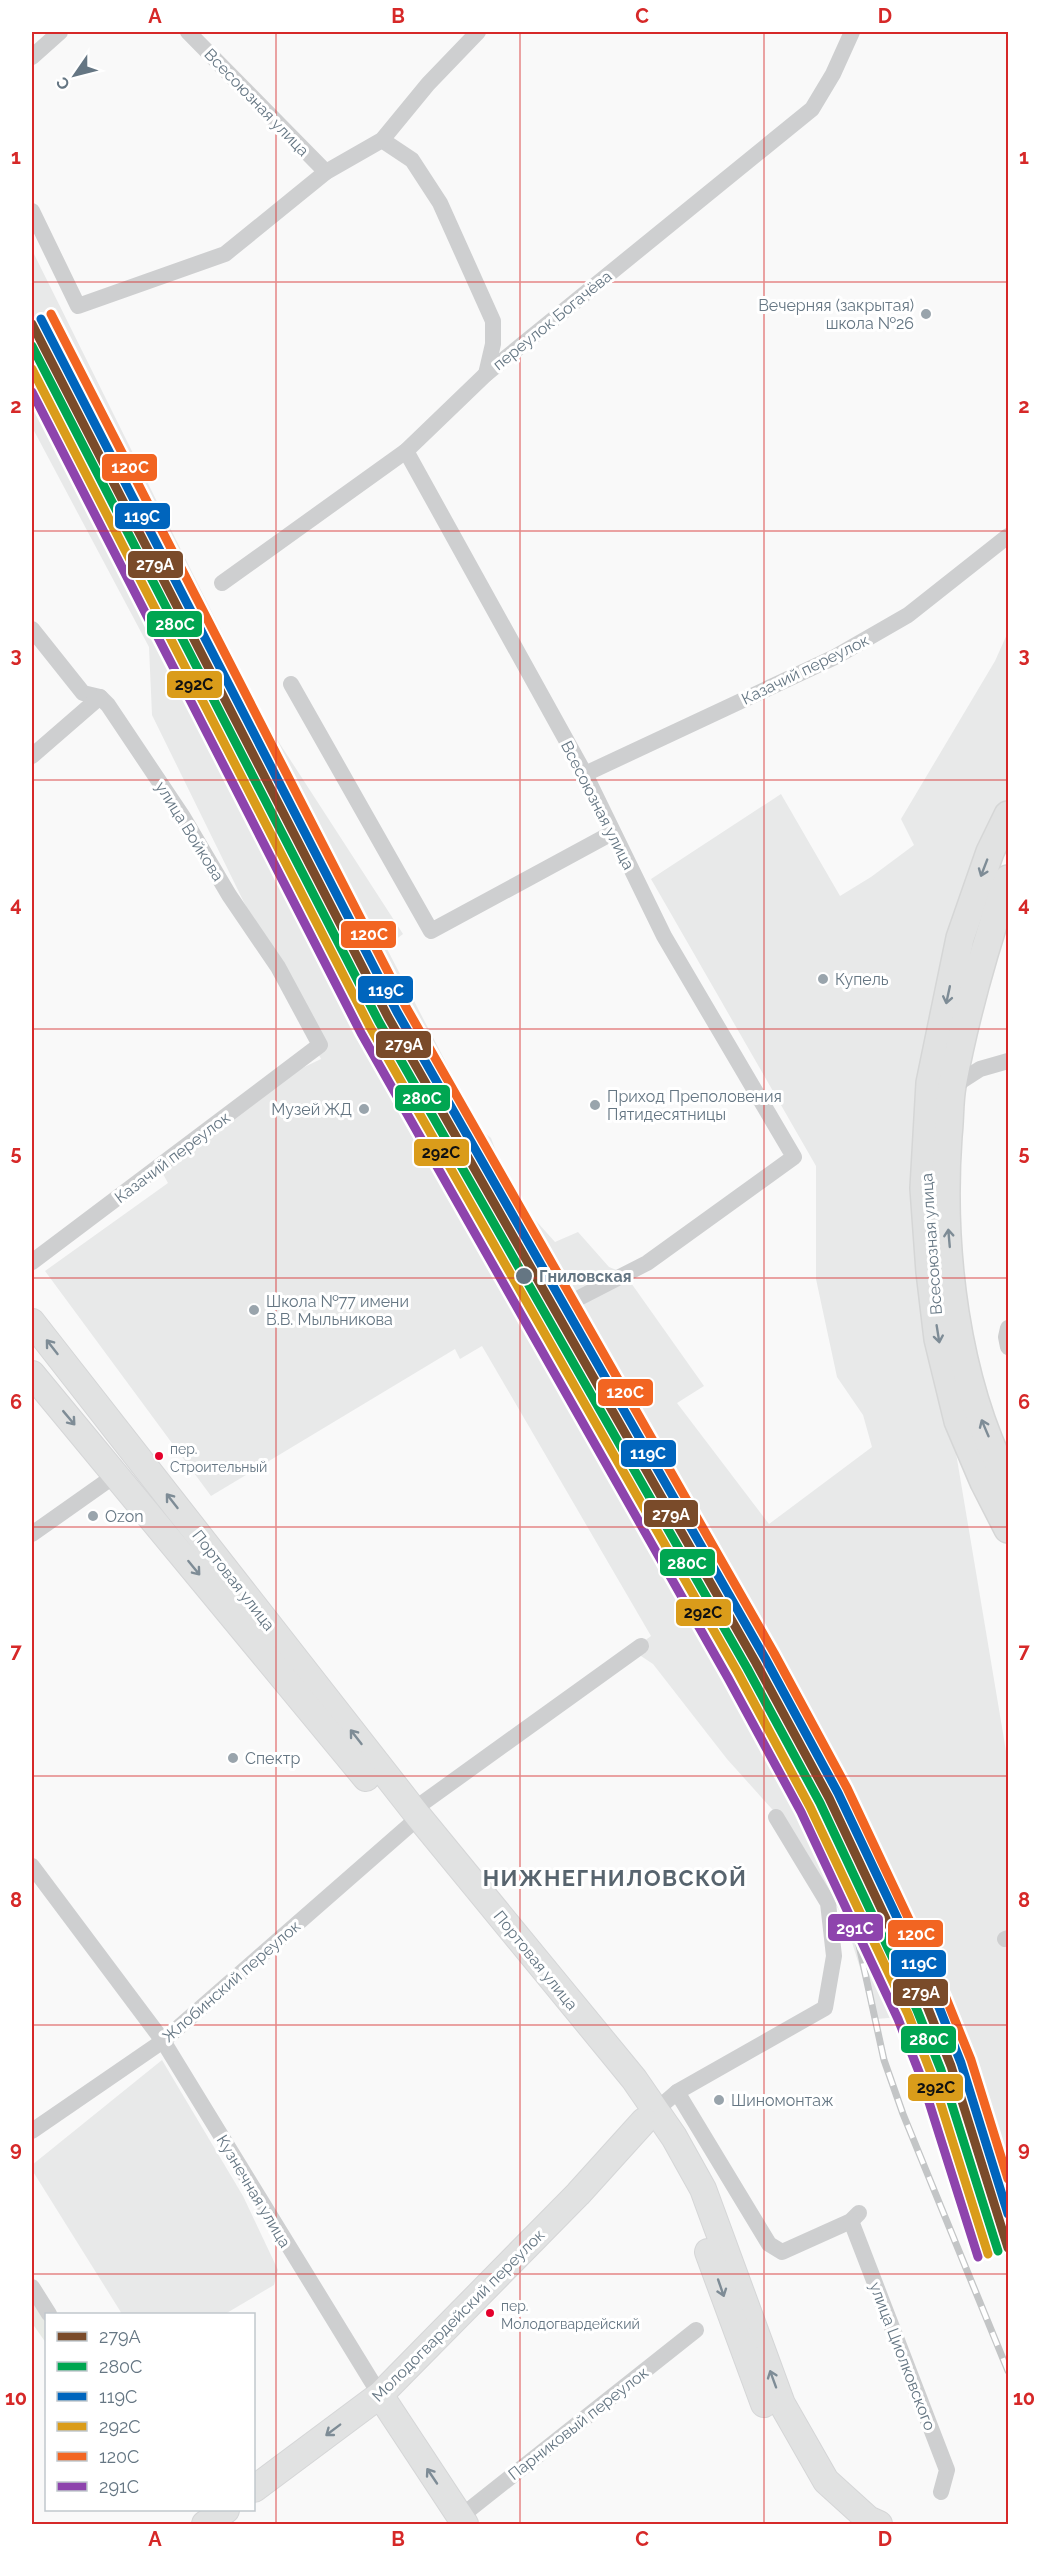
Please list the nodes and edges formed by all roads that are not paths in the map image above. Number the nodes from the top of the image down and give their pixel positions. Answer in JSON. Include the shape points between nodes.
{"nodes":[{"id":1,"x":60,"y":32,"type":"edge"},
{"id":2,"x":188,"y":32,"type":"edge"},
{"id":3,"x":478,"y":32,"type":"edge"},
{"id":4,"x":852,"y":32,"type":"edge"},
{"id":5,"x":32,"y":57,"type":"edge"},
{"id":6,"x":382,"y":140,"type":"junction"},
{"id":7,"x":326,"y":172,"type":"junction"},
{"id":8,"x":32,"y":211,"type":"edge"},
{"id":9,"x":486,"y":374,"type":"junction"},
{"id":10,"x":406,"y":451,"type":"junction"},
{"id":11,"x":1008,"y":536,"type":"edge"},
{"id":12,"x":222,"y":582,"type":"dead end"},
{"id":13,"x":32,"y":629,"type":"edge"},
{"id":14,"x":291,"y":684,"type":"dead end"},
{"id":15,"x":100,"y":697,"type":"junction"},
{"id":16,"x":32,"y":756,"type":"edge"},
{"id":17,"x":585,"y":774,"type":"junction"},
{"id":18,"x":1008,"y":815,"type":"edge"},
{"id":19,"x":612,"y":833,"type":"junction"},
{"id":20,"x":1008,"y":879,"type":"edge"},
{"id":21,"x":972,"y":900,"type":"junction"},
{"id":22,"x":999,"y":917,"type":"edge"},
{"id":23,"x":312,"y":1051,"type":"joint"},
{"id":24,"x":1008,"y":1052,"type":"edge"},
{"id":25,"x":1008,"y":1061,"type":"edge"},
{"id":26,"x":980,"y":1069,"type":"junction"},
{"id":27,"x":952,"y":1088,"type":"junction"},
{"id":28,"x":32,"y":1262,"type":"edge"},
{"id":29,"x":577,"y":1299,"type":"dead end"},
{"id":30,"x":32,"y":1322,"type":"edge"},
{"id":31,"x":1008,"y":1328,"type":"edge"},
{"id":32,"x":1008,"y":1347,"type":"edge"},
{"id":33,"x":32,"y":1374,"type":"edge"},
{"id":34,"x":117,"y":1474,"type":"junction"},
{"id":35,"x":1008,"y":1482,"type":"edge"},
{"id":36,"x":1008,"y":1529,"type":"edge"},
{"id":37,"x":32,"y":1534,"type":"edge"},
{"id":38,"x":641,"y":1646,"type":"dead end"},
{"id":39,"x":776,"y":1816,"type":"dead end"},
{"id":40,"x":413,"y":1818,"type":"junction"},
{"id":41,"x":32,"y":1866,"type":"edge"},
{"id":42,"x":163,"y":2041,"type":"junction"},
{"id":43,"x":677,"y":2092,"type":"junction"},
{"id":44,"x":650,"y":2116,"type":"junction"},
{"id":45,"x":32,"y":2131,"type":"edge"},
{"id":46,"x":32,"y":2287,"type":"edge"},
{"id":47,"x":48,"y":2313,"type":"edge"},
{"id":48,"x":696,"y":2330,"type":"dead end"},
{"id":49,"x":380,"y":2395,"type":"junction"},
{"id":50,"x":255,"y":2488,"type":"edge"},
{"id":51,"x":941,"y":2492,"type":"dead end"},
{"id":52,"x":224,"y":2511,"type":"edge"},
{"id":53,"x":462,"y":2521,"type":"edge"},
{"id":54,"x":205,"y":2524,"type":"edge"},
{"id":55,"x":849,"y":2524,"type":"edge"},
{"id":56,"x":879,"y":2524,"type":"edge"}],
"edges":[{"from":1,"to":5,"type":"street"},
{"from":2,"to":7,"type":"street","name":"Всесоюзная улица"},
{"from":3,"to":6,"type":"street"},
{"from":4,"to":9,"type":"street","name":"переулок Богачёва","via":[[812,109]]},
{"from":6,"to":7,"type":"street"},
{"from":6,"to":9,"type":"street","via":[[412,160],[440,203],[493,321],[493,344]]},
{"from":7,"to":8,"type":"street","via":[[225,254],[78,306]]},
{"from":9,"to":10,"type":"street","name":"переулок Богачёва"},
{"from":10,"to":12,"type":"street","name":"переулок Богачёва"},
{"from":10,"to":17,"type":"street","name":"Всесоюзная улица"},
{"from":11,"to":17,"type":"street","name":"Казачий переулок","via":[[908,615],[835,657]]},
{"from":13,"to":15,"type":"street","name":"улица Войкова","via":[[83,693]]},
{"from":14,"to":19,"type":"street","via":[[430,932]]},
{"from":15,"to":16,"type":"street"},
{"from":15,"to":23,"type":"street","name":"улица Войкова","via":[[183,817],[278,967],[320,1045]]},
{"from":17,"to":19,"type":"street","name":"Всесоюзная улица"},
{"from":18,"to":21,"type":"highway","name":"Всесоюзная улица","one_way":true},
{"from":19,"to":29,"type":"street","name":"Всесоюзная улица","via":[[664,936],[794,1156],[647,1263]]},
{"from":20,"to":22,"type":"highway","name":"Всесоюзная улица"},
{"from":21,"to":22,"type":"street"},
{"from":21,"to":36,"type":"highway","name":"Всесоюзная улица","one_way":true,"via":[[960,938],[930,1083],[924,1188],[938,1339],[958,1421]]},
{"from":22,"to":27,"type":"highway","name":"Всесоюзная улица"},
{"from":23,"to":28,"type":"street","name":"Казачий переулок"},
{"from":24,"to":26,"type":"street"},
{"from":25,"to":26,"type":"street"},
{"from":26,"to":27,"type":"street"},
{"from":35,"to":27,"type":"highway","name":"Всесоюзная улица","one_way":true,"via":[[978,1412],[960,1336],[945,1186]]},
{"from":40,"to":30,"type":"main road","name":"Портовая улица","one_way":true},
{"from":31,"to":32,"type":"street"},
{"from":33,"to":34,"type":"main road","name":"Портовая улица","one_way":true},
{"from":34,"to":37,"type":"street"},
{"from":34,"to":40,"type":"main road","name":"Портовая улица","one_way":true},
{"from":38,"to":40,"type":"street","name":"Жлобинский переулок"},
{"from":39,"to":43,"type":"street","name":"Молодогвардейский переулок","via":[[828,1903],[834,1956],[825,2008]]},
{"from":40,"to":42,"type":"street","name":"Жлобинский переулок"},
{"from":40,"to":44,"type":"main road","name":"Портовая улица","via":[[613,2077]]},
{"from":41,"to":42,"type":"street","name":"Кузнечная улица"},
{"from":42,"to":45,"type":"street","name":"Жлобинский переулок"},
{"from":42,"to":49,"type":"street","name":"Кузнечная улица"},
{"from":43,"to":44,"type":"street","name":"Молодогвардейский переулок"},
{"from":43,"to":51,"type":"street","name":"улица Циолковского","via":[[769,2244],[782,2252],[855,2217],[947,2470]]},
{"from":44,"to":49,"type":"main road","name":"Молодогвардейский переулок"},
{"from":44,"to":55,"type":"main road","name":"Портовая улица","one_way":true,"via":[[687,2195],[767,2413],[814,2493]]},
{"from":56,"to":44,"type":"main road","name":"Портовая улица","one_way":true,"via":[[868,2519],[826,2481],[782,2404],[703,2189],[674,2137]]},
{"from":46,"to":47,"type":"street"},
{"from":48,"to":53,"type":"street","name":"Парниковый переулок"},
{"from":49,"to":50,"type":"main road","name":"Молодогвардейский переулок","one_way":true},
{"from":53,"to":49,"type":"main road","name":"Кузнечная улица","one_way":true},
{"from":52,"to":54,"type":"main road"}]}
